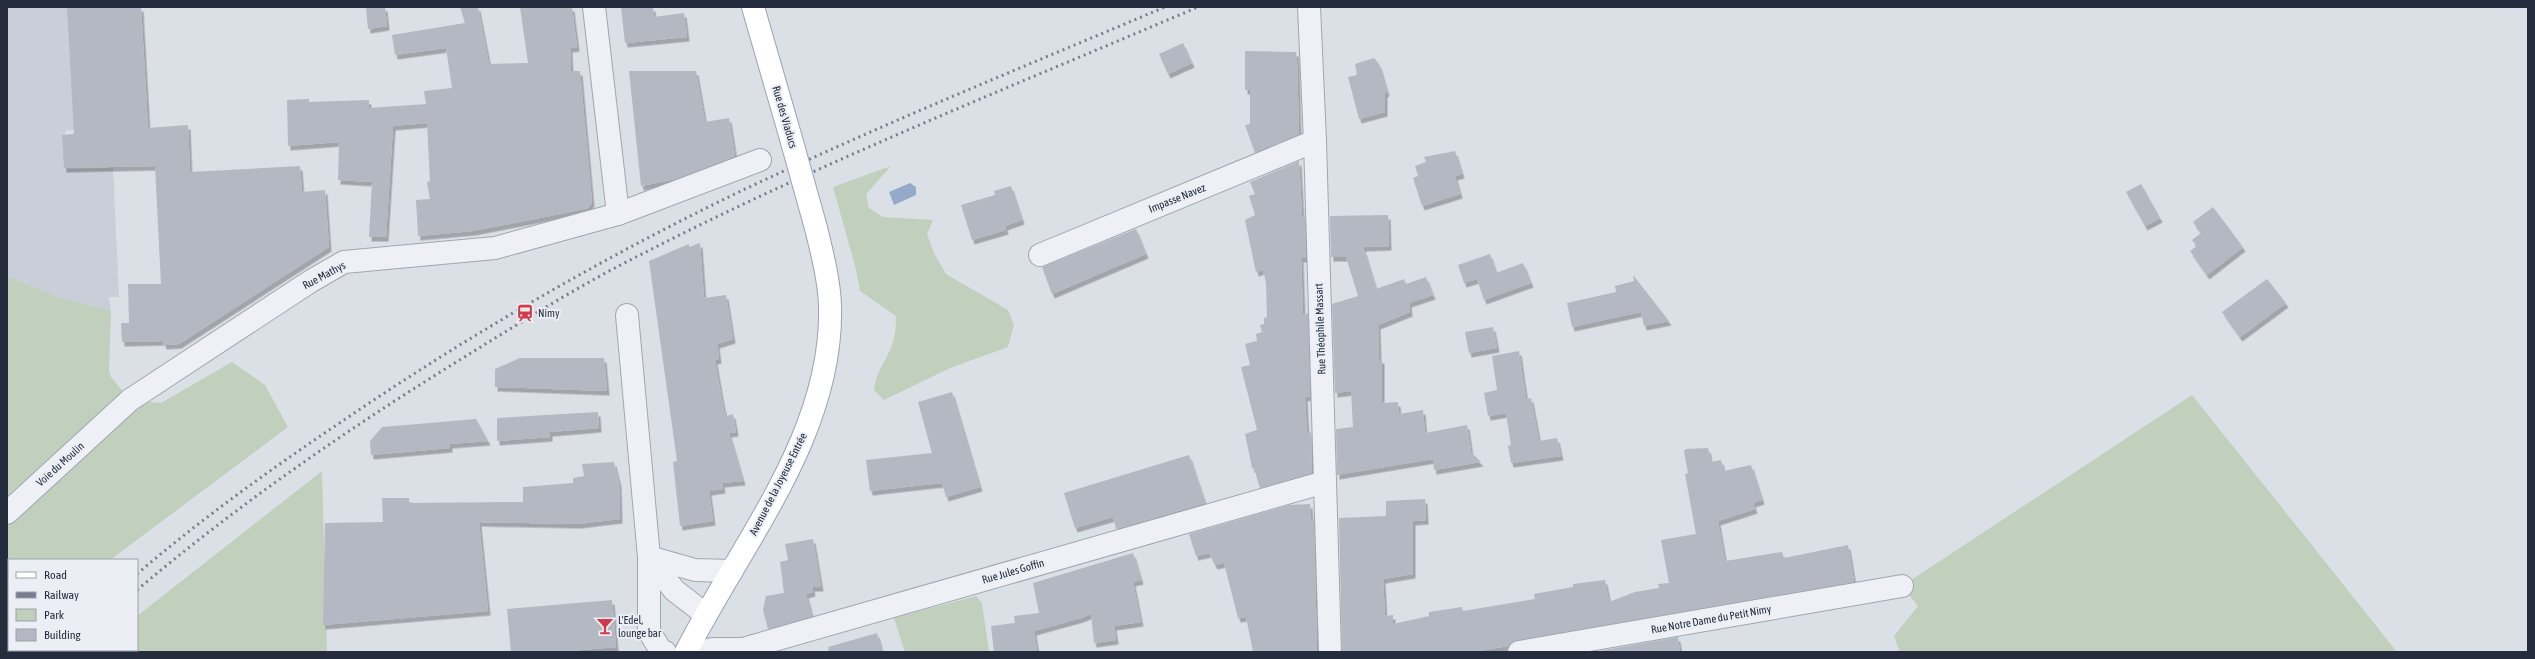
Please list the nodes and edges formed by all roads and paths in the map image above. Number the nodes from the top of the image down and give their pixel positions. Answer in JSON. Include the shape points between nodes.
{"nodes":[{"id":1,"x":594,"y":7,"type":"edge"},
{"id":2,"x":753,"y":7,"type":"edge"},
{"id":3,"x":1309,"y":7,"type":"edge"},
{"id":4,"x":1315,"y":141,"type":"junction"},
{"id":5,"x":760,"y":160,"type":"dead end"},
{"id":6,"x":618,"y":214,"type":"junction"},
{"id":7,"x":816,"y":228,"type":"joint"},
{"id":8,"x":1040,"y":255,"type":"dead end"},
{"id":9,"x":627,"y":315,"type":"dead end"},
{"id":10,"x":114,"y":416,"type":"joint"},
{"id":11,"x":1325,"y":482,"type":"junction"},
{"id":12,"x":7,"y":513,"type":"edge"},
{"id":13,"x":649,"y":557,"type":"junction"},
{"id":14,"x":732,"y":571,"type":"junction"},
{"id":15,"x":1902,"y":586,"type":"dead end"},
{"id":16,"x":705,"y":614,"type":"junction"},
{"id":17,"x":665,"y":652,"type":"edge"},
{"id":18,"x":686,"y":652,"type":"edge"},
{"id":19,"x":701,"y":652,"type":"edge"},
{"id":20,"x":1330,"y":652,"type":"edge"},
{"id":21,"x":1519,"y":652,"type":"edge"}],
"edges":[{"from":1,"to":6,"type":"street"},
{"from":2,"to":7,"type":"main road","name":"Rue des Viaducs","bridge":true},
{"from":3,"to":4,"type":"street","name":"Rue Théophile Massart"},
{"from":4,"to":8,"type":"street","name":"Impasse Navez"},
{"from":4,"to":11,"type":"street","name":"Rue Théophile Massart"},
{"from":5,"to":6,"type":"street","name":"Rue Mathys"},
{"from":6,"to":10,"type":"street","name":"Rue Mathys","via":[[494,248],[344,262],[136,396]]},
{"from":7,"to":14,"type":"main road","name":"Avenue de la Joyeuse Entrée","via":[[826,269],[830,305],[829,337],[818,394],[784,477]]},
{"from":9,"to":13,"type":"street"},
{"from":10,"to":12,"type":"street","name":"Voie du Moulin"},
{"from":11,"to":19,"type":"street","name":"Rue Jules Goffin","via":[[743,649],[712,649]]},
{"from":11,"to":20,"type":"street","name":"Rue Théophile Massart"},
{"from":13,"to":14,"type":"street","via":[[695,570]]},
{"from":13,"to":16,"type":"street","via":[[674,590]]},
{"from":13,"to":17,"type":"street","via":[[649,630],[661,651]]},
{"from":14,"to":16,"type":"main road","name":"Avenue de la Joyeuse Entrée"},
{"from":15,"to":21,"type":"street","name":"Rue Notre Dame du Petit Nimy"},
{"from":16,"to":18,"type":"main road","name":"Avenue de la Joyeuse Entrée"}]}
